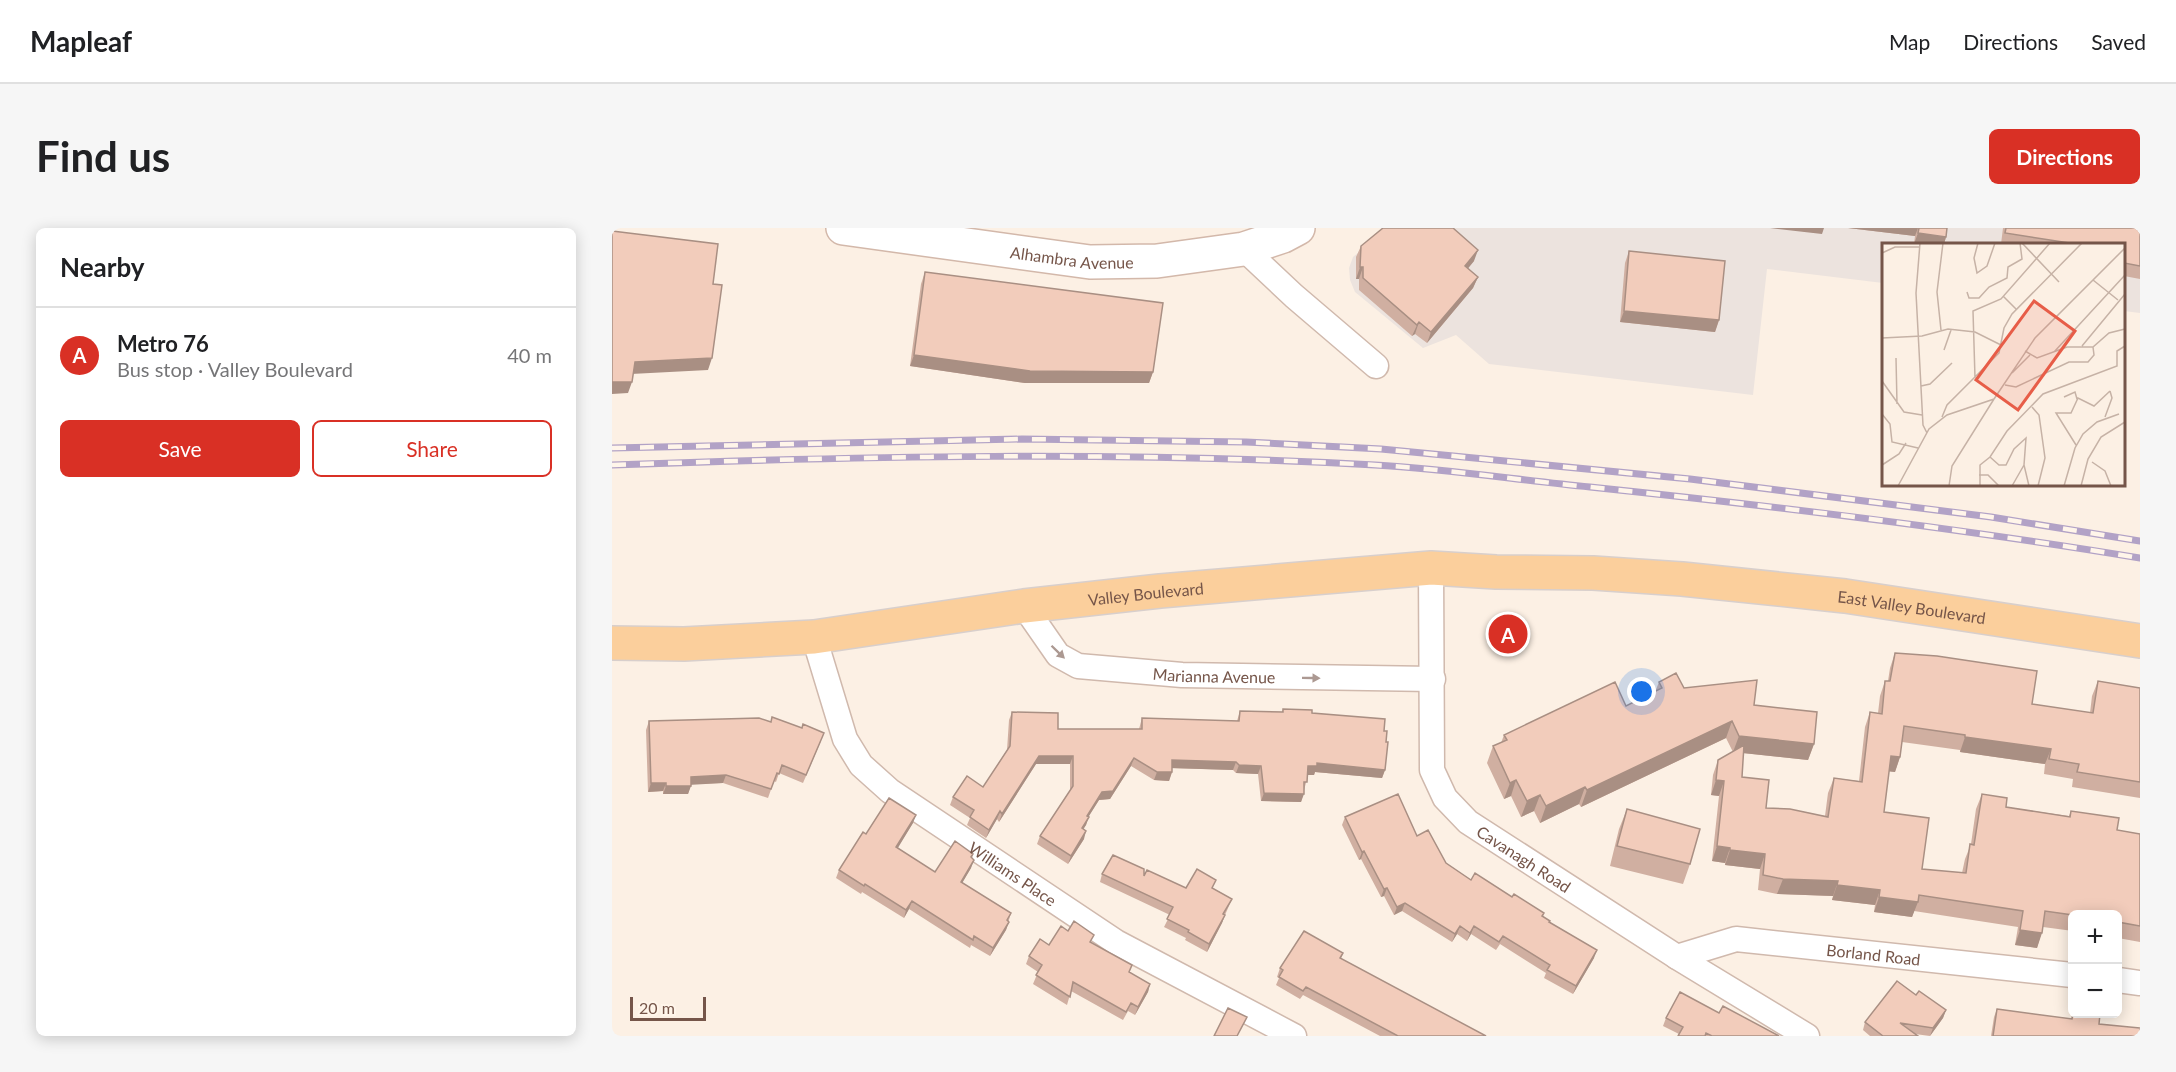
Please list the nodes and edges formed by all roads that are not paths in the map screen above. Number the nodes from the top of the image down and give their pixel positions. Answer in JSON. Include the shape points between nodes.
{"nodes":[{"id":1,"x":843,"y":228,"type":"edge"},
{"id":2,"x":1288,"y":231,"type":"edge"},
{"id":3,"x":1244,"y":249,"type":"junction"},
{"id":4,"x":1376,"y":366,"type":"dead end"},
{"id":5,"x":1431,"y":568,"type":"junction"},
{"id":6,"x":1682,"y":579,"type":"joint"},
{"id":7,"x":1024,"y":606,"type":"junction"},
{"id":8,"x":814,"y":637,"type":"junction"},
{"id":9,"x":2140,"y":641,"type":"edge"},
{"id":10,"x":612,"y":644,"type":"edge"},
{"id":11,"x":1433,"y":679,"type":"junction"},
{"id":12,"x":1677,"y":957,"type":"junction"},
{"id":13,"x":2068,"y":974,"type":"edge"},
{"id":14,"x":2122,"y":980,"type":"edge"},
{"id":15,"x":2140,"y":982,"type":"edge"},
{"id":16,"x":1294,"y":1036,"type":"edge"},
{"id":17,"x":1807,"y":1036,"type":"edge"}],
"edges":[{"from":1,"to":3,"type":"main road","name":"Alhambra Avenue","via":[[1090,262],[1157,261]]},
{"from":2,"to":3,"type":"main road","name":"Alhambra Avenue"},
{"from":3,"to":4,"type":"street"},
{"from":5,"to":6,"type":"main road","name":"Valley Boulevard"},
{"from":5,"to":7,"type":"main road","name":"Valley Boulevard"},
{"from":5,"to":11,"type":"street","name":"Cavanagh Road"},
{"from":6,"to":9,"type":"main road","name":"East Valley Boulevard","via":[[1845,596]]},
{"from":7,"to":8,"type":"main road","name":"Valley Boulevard"},
{"from":7,"to":11,"type":"street","name":"Marianna Avenue","one_way":true,"via":[[1058,655],[1078,666],[1182,675]]},
{"from":8,"to":10,"type":"main road","name":"Valley Boulevard"},
{"from":8,"to":16,"type":"street","name":"Williams Place","via":[[845,739],[861,765],[890,791],[1116,942]]},
{"from":11,"to":12,"type":"street","name":"Cavanagh Road","via":[[1432,770],[1445,798],[1468,822]]},
{"from":12,"to":13,"type":"street","name":"Borland Road","via":[[1736,939]]},
{"from":12,"to":17,"type":"street","name":"Cavanagh Road"},
{"from":14,"to":15,"type":"street"}]}
